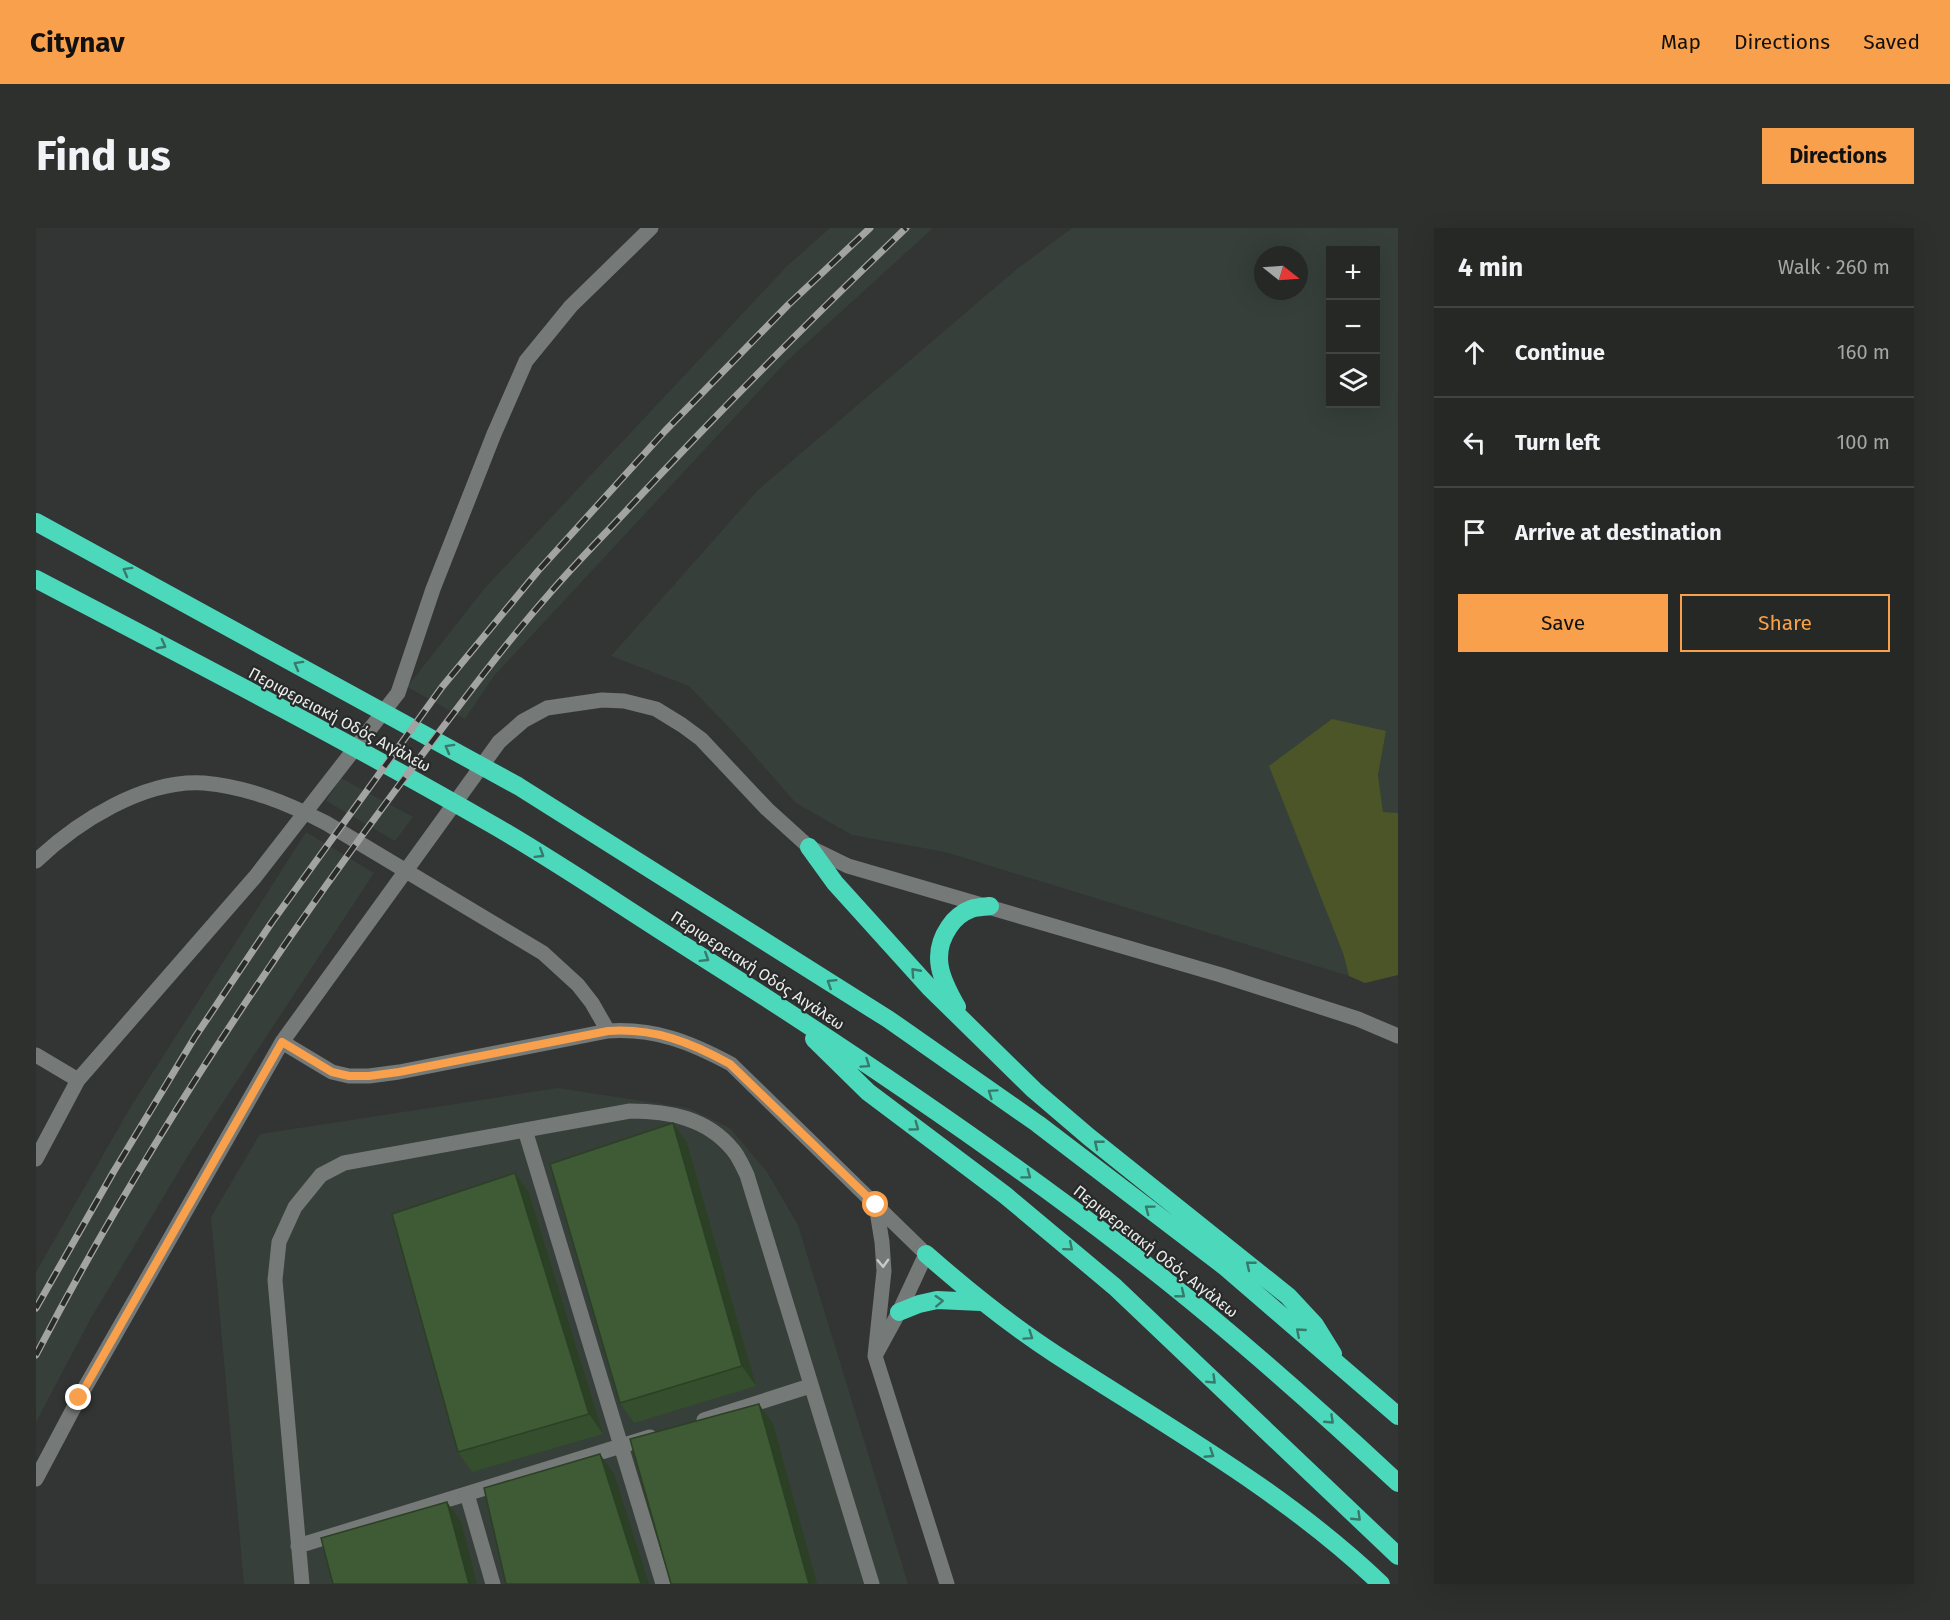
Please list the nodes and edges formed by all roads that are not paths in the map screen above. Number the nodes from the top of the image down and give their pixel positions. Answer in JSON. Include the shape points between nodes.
{"nodes":[{"id":1,"x":651,"y":228,"type":"edge"},
{"id":2,"x":36,"y":522,"type":"edge"},
{"id":3,"x":36,"y":579,"type":"edge"},
{"id":4,"x":809,"y":847,"type":"junction"},
{"id":5,"x":36,"y":861,"type":"edge"},
{"id":6,"x":990,"y":906,"type":"junction"},
{"id":7,"x":783,"y":1008,"type":"junction"},
{"id":8,"x":971,"y":1028,"type":"junction"},
{"id":9,"x":608,"y":1031,"type":"junction"},
{"id":10,"x":1398,"y":1036,"type":"edge"},
{"id":11,"x":282,"y":1042,"type":"junction"},
{"id":12,"x":36,"y":1055,"type":"edge"},
{"id":13,"x":78,"y":1080,"type":"junction"},
{"id":14,"x":525,"y":1130,"type":"junction"},
{"id":15,"x":36,"y":1160,"type":"edge"},
{"id":16,"x":876,"y":1205,"type":"junction"},
{"id":17,"x":926,"y":1254,"type":"junction"},
{"id":18,"x":981,"y":1302,"type":"junction"},
{"id":19,"x":899,"y":1312,"type":"junction"},
{"id":20,"x":875,"y":1356,"type":"junction"},
{"id":21,"x":1344,"y":1371,"type":"junction"},
{"id":22,"x":810,"y":1386,"type":"junction"},
{"id":23,"x":1398,"y":1416,"type":"edge"},
{"id":24,"x":687,"y":1425,"type":"edge"},
{"id":25,"x":665,"y":1432,"type":"edge"},
{"id":26,"x":620,"y":1446,"type":"junction"},
{"id":27,"x":36,"y":1479,"type":"edge"},
{"id":28,"x":1398,"y":1483,"type":"edge"},
{"id":29,"x":467,"y":1494,"type":"junction"},
{"id":30,"x":298,"y":1546,"type":"junction"},
{"id":31,"x":1398,"y":1556,"type":"edge"},
{"id":32,"x":302,"y":1584,"type":"edge"},
{"id":33,"x":493,"y":1584,"type":"edge"},
{"id":34,"x":663,"y":1584,"type":"edge"},
{"id":35,"x":872,"y":1584,"type":"edge"},
{"id":36,"x":947,"y":1584,"type":"edge"},
{"id":37,"x":1381,"y":1584,"type":"edge"}],
"edges":[{"from":1,"to":13,"type":"street","via":[[571,306],[526,361],[433,589],[398,693],[255,877]]},
{"from":21,"to":2,"type":"highway","name":"Περιφερειακή Οδός Αιγάλεω","one_way":true,"via":[[1224,1266],[1038,1124],[888,1019],[519,786]]},
{"from":3,"to":7,"type":"highway","name":"Περιφερειακή Οδός Αιγάλεω","one_way":true,"via":[[490,823]]},
{"from":4,"to":6,"type":"street","via":[[848,866]]},
{"from":8,"to":4,"type":"highway","one_way":true,"via":[[835,883]]},
{"from":4,"to":11,"type":"street","via":[[701,740],[656,709],[602,700],[547,708],[523,721],[499,742]]},
{"from":5,"to":9,"type":"street","via":[[69,832],[134,796],[201,783],[239,788],[298,808],[326,823],[543,953],[564,970],[592,1003]]},
{"from":6,"to":8,"type":"highway","via":[[970,910],[953,921],[942,938],[938,958],[942,978]]},
{"from":6,"to":10,"type":"street","via":[[1233,979],[1358,1019]]},
{"from":7,"to":28,"type":"highway","name":"Περιφερειακή Οδός Αιγάλεω","one_way":true,"via":[[1011,1163],[1126,1249],[1324,1414]]},
{"from":7,"to":31,"type":"highway","one_way":true,"via":[[868,1092],[1005,1195],[1115,1287]]},
{"from":21,"to":8,"type":"highway","one_way":true,"via":[[1315,1325],[1288,1296],[1089,1137]]},
{"from":9,"to":11,"type":"street","via":[[369,1076],[332,1072]]},
{"from":9,"to":16,"type":"street","via":[[632,1029],[678,1040],[730,1064]]},
{"from":11,"to":27,"type":"street"},
{"from":12,"to":13,"type":"street"},
{"from":13,"to":15,"type":"street"},
{"from":14,"to":22,"type":"street","via":[[630,1111],[659,1111],[690,1119],[714,1132],[734,1150],[747,1175]]},
{"from":14,"to":26,"type":"street"},
{"from":14,"to":30,"type":"street","via":[[344,1163],[321,1175],[295,1207],[279,1242],[275,1280]]},
{"from":16,"to":17,"type":"street"},
{"from":16,"to":20,"type":"street","one_way":true,"via":[[884,1271]]},
{"from":17,"to":18,"type":"highway"},
{"from":17,"to":19,"type":"street"},
{"from":19,"to":18,"type":"highway","one_way":true,"via":[[938,1300]]},
{"from":18,"to":37,"type":"highway","one_way":true,"via":[[1275,1497]]},
{"from":19,"to":20,"type":"street"},
{"from":20,"to":36,"type":"street"},
{"from":21,"to":23,"type":"highway","name":"Περιφερειακή Οδός Αιγάλεω"},
{"from":22,"to":24,"type":"street"},
{"from":22,"to":35,"type":"street"},
{"from":25,"to":26,"type":"street"},
{"from":26,"to":29,"type":"street"},
{"from":26,"to":34,"type":"street"},
{"from":29,"to":30,"type":"street"},
{"from":29,"to":33,"type":"street"},
{"from":30,"to":32,"type":"street"}]}
